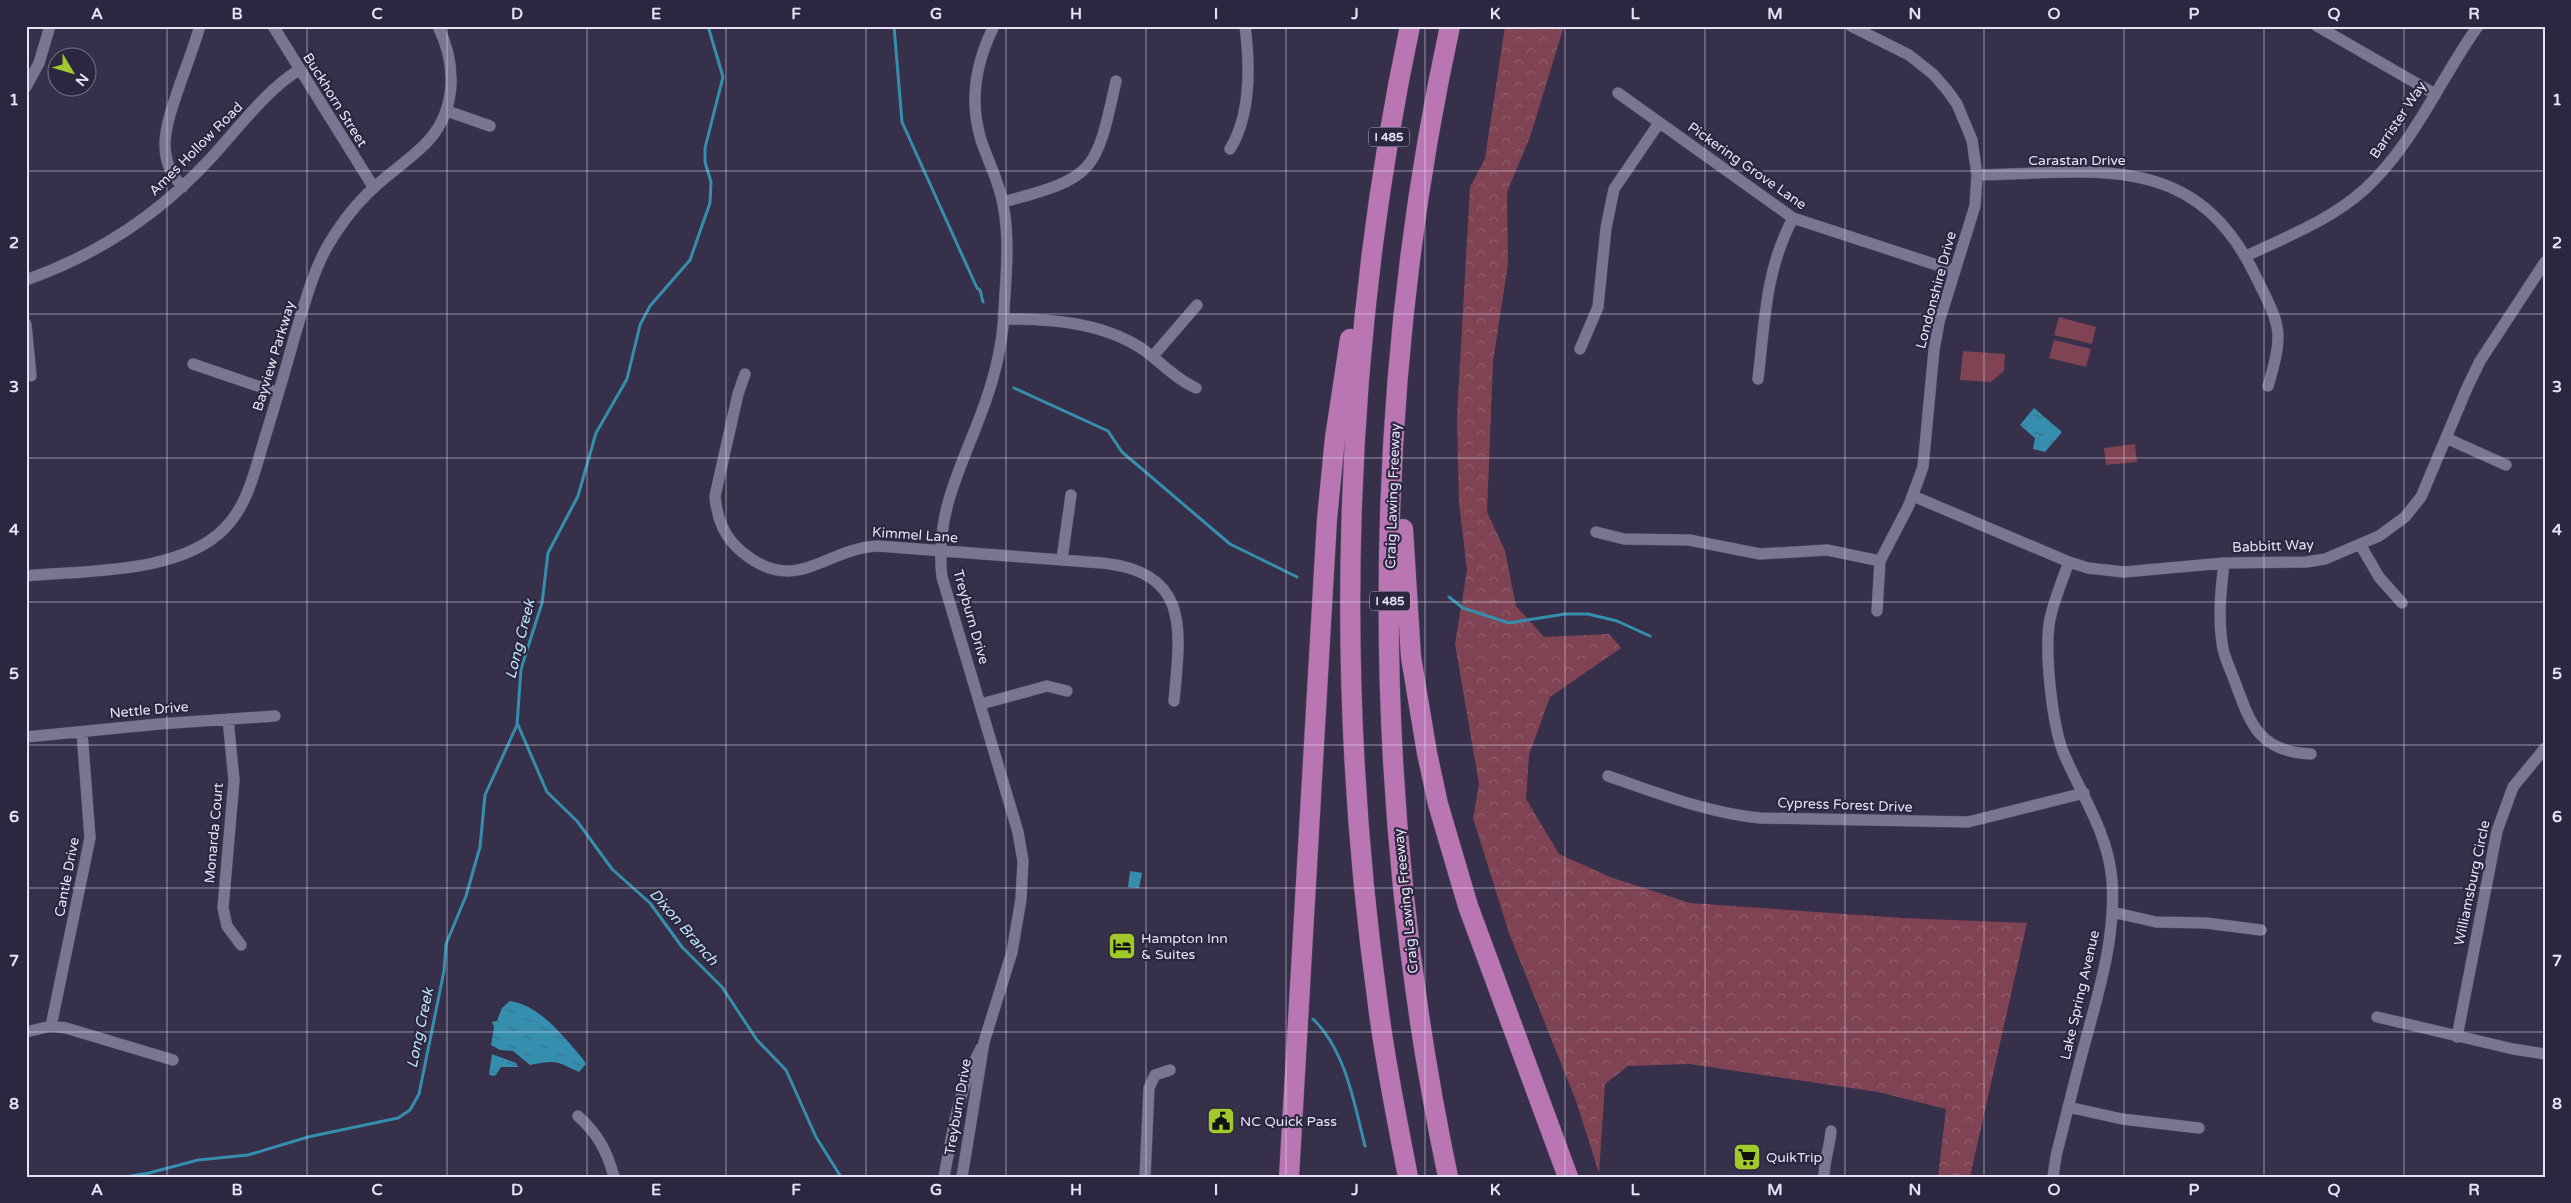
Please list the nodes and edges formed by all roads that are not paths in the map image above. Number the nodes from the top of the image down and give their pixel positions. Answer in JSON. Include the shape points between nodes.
{"nodes":[{"id":1,"x":50,"y":26,"type":"edge"},
{"id":2,"x":200,"y":26,"type":"edge"},
{"id":3,"x":273,"y":26,"type":"edge"},
{"id":4,"x":438,"y":26,"type":"edge"},
{"id":5,"x":994,"y":26,"type":"edge"},
{"id":6,"x":1245,"y":26,"type":"edge"},
{"id":7,"x":1410,"y":26,"type":"edge"},
{"id":8,"x":1450,"y":26,"type":"edge"},
{"id":9,"x":1851,"y":26,"type":"edge"},
{"id":10,"x":2316,"y":26,"type":"edge"},
{"id":11,"x":2478,"y":26,"type":"edge"},
{"id":12,"x":299,"y":70,"type":"junction"},
{"id":13,"x":1116,"y":81,"type":"dead end"},
{"id":14,"x":26,"y":87,"type":"edge"},
{"id":15,"x":1618,"y":93,"type":"dead end"},
{"id":16,"x":2435,"y":94,"type":"junction"},
{"id":17,"x":447,"y":111,"type":"junction"},
{"id":18,"x":1659,"y":123,"type":"junction"},
{"id":19,"x":490,"y":126,"type":"dead end"},
{"id":20,"x":1230,"y":149,"type":"dead end"},
{"id":21,"x":1977,"y":175,"type":"junction"},
{"id":22,"x":183,"y":188,"type":"junction"},
{"id":23,"x":374,"y":188,"type":"junction"},
{"id":24,"x":1003,"y":202,"type":"junction"},
{"id":25,"x":1793,"y":218,"type":"junction"},
{"id":26,"x":1372,"y":249,"type":"junction"},
{"id":27,"x":2246,"y":256,"type":"junction"},
{"id":28,"x":2545,"y":262,"type":"edge"},
{"id":29,"x":1955,"y":271,"type":"junction"},
{"id":30,"x":26,"y":280,"type":"edge"},
{"id":31,"x":1197,"y":305,"type":"dead end"},
{"id":32,"x":1004,"y":319,"type":"junction"},
{"id":33,"x":26,"y":324,"type":"edge"},
{"id":34,"x":1580,"y":349,"type":"dead end"},
{"id":35,"x":1153,"y":356,"type":"junction"},
{"id":36,"x":193,"y":364,"type":"dead end"},
{"id":37,"x":745,"y":374,"type":"dead end"},
{"id":38,"x":31,"y":376,"type":"dead end"},
{"id":39,"x":1758,"y":379,"type":"dead end"},
{"id":40,"x":2268,"y":386,"type":"dead end"},
{"id":41,"x":1196,"y":388,"type":"dead end"},
{"id":42,"x":1398,"y":389,"type":"junction"},
{"id":43,"x":278,"y":394,"type":"junction"},
{"id":44,"x":2446,"y":438,"type":"junction"},
{"id":45,"x":2506,"y":465,"type":"dead end"},
{"id":46,"x":1071,"y":495,"type":"dead end"},
{"id":47,"x":1913,"y":496,"type":"junction"},
{"id":48,"x":1596,"y":532,"type":"dead end"},
{"id":49,"x":2361,"y":546,"type":"junction"},
{"id":50,"x":940,"y":552,"type":"junction"},
{"id":51,"x":1062,"y":559,"type":"junction"},
{"id":52,"x":1880,"y":561,"type":"junction"},
{"id":53,"x":2069,"y":562,"type":"junction"},
{"id":54,"x":2224,"y":562,"type":"junction"},
{"id":55,"x":26,"y":576,"type":"edge"},
{"id":56,"x":2402,"y":603,"type":"dead end"},
{"id":57,"x":1877,"y":611,"type":"dead end"},
{"id":58,"x":1067,"y":690,"type":"dead end"},
{"id":59,"x":1174,"y":701,"type":"dead end"},
{"id":60,"x":981,"y":704,"type":"junction"},
{"id":61,"x":276,"y":716,"type":"dead end"},
{"id":62,"x":228,"y":719,"type":"junction"},
{"id":63,"x":82,"y":732,"type":"junction"},
{"id":64,"x":26,"y":737,"type":"edge"},
{"id":65,"x":2545,"y":748,"type":"edge"},
{"id":66,"x":2311,"y":754,"type":"dead end"},
{"id":67,"x":1608,"y":776,"type":"dead end"},
{"id":68,"x":2084,"y":793,"type":"junction"},
{"id":69,"x":2112,"y":912,"type":"junction"},
{"id":70,"x":2261,"y":930,"type":"dead end"},
{"id":71,"x":241,"y":945,"type":"dead end"},
{"id":72,"x":2376,"y":1017,"type":"dead end"},
{"id":73,"x":51,"y":1026,"type":"junction"},
{"id":74,"x":26,"y":1032,"type":"edge"},
{"id":75,"x":2458,"y":1037,"type":"junction"},
{"id":76,"x":984,"y":1042,"type":"junction"},
{"id":77,"x":2545,"y":1054,"type":"edge"},
{"id":78,"x":173,"y":1060,"type":"dead end"},
{"id":79,"x":1170,"y":1070,"type":"dead end"},
{"id":80,"x":2068,"y":1107,"type":"junction"},
{"id":81,"x":578,"y":1116,"type":"dead end"},
{"id":82,"x":2200,"y":1128,"type":"dead end"},
{"id":83,"x":1831,"y":1130,"type":"dead end"},
{"id":84,"x":614,"y":1177,"type":"edge"},
{"id":85,"x":944,"y":1177,"type":"edge"},
{"id":86,"x":962,"y":1177,"type":"edge"},
{"id":87,"x":1145,"y":1177,"type":"edge"},
{"id":88,"x":1289,"y":1177,"type":"edge"},
{"id":89,"x":1408,"y":1177,"type":"edge"},
{"id":90,"x":1448,"y":1177,"type":"edge"},
{"id":91,"x":1568,"y":1177,"type":"edge"},
{"id":92,"x":1824,"y":1177,"type":"edge"},
{"id":93,"x":2053,"y":1177,"type":"edge"}],
"edges":[{"from":1,"to":14,"type":"street","via":[[39,63]]},
{"from":2,"to":22,"type":"street","via":[[164,138],[170,171]]},
{"from":3,"to":12,"type":"street","name":"Buckhorn Street"},
{"from":4,"to":17,"type":"street","name":"Bayview Parkway","via":[[452,63]]},
{"from":5,"to":24,"type":"street","name":"Treyburn Drive","via":[[978,70],[975,104],[980,138]]},
{"from":6,"to":20,"type":"street","via":[[1245,100],[1239,132]]},
{"from":7,"to":26,"type":"highway","number":"I 485"},
{"from":8,"to":42,"type":"highway","name":"Craig Lawing Freeway","number":"I 485","via":[[1414,234]]},
{"from":9,"to":21,"type":"street","name":"Londonshire Drive","via":[[1909,55],[1947,90],[1965,120],[1972,140]]},
{"from":10,"to":16,"type":"street"},
{"from":11,"to":16,"type":"street","name":"Barrister Way"},
{"from":12,"to":22,"type":"street","name":"Ames Hollow Road","via":[[279,86]]},
{"from":12,"to":23,"type":"street","name":"Buckhorn Street"},
{"from":13,"to":24,"type":"street","via":[[1103,139],[1090,165],[1061,186]]},
{"from":15,"to":18,"type":"street","name":"Pickering Grove Lane"},
{"from":16,"to":27,"type":"street","name":"Barrister Way","via":[[2396,155],[2365,189],[2334,212]]},
{"from":17,"to":19,"type":"street"},
{"from":17,"to":23,"type":"street","name":"Bayview Parkway","via":[[423,147]]},
{"from":18,"to":25,"type":"street","name":"Pickering Grove Lane"},
{"from":18,"to":34,"type":"street","via":[[1614,189],[1606,228],[1598,307]]},
{"from":21,"to":27,"type":"street","name":"Carastan Drive","via":[[2110,173],[2146,177],[2175,188],[2201,204],[2224,225]]},
{"from":21,"to":29,"type":"street","name":"Londonshire Drive","via":[[1975,206]]},
{"from":22,"to":30,"type":"street","name":"Ames Hollow Road","via":[[142,221],[104,245]]},
{"from":23,"to":43,"type":"street","name":"Bayview Parkway","via":[[350,214],[327,248],[308,296]]},
{"from":24,"to":32,"type":"street","name":"Treyburn Drive","via":[[1007,249]]},
{"from":25,"to":29,"type":"street","name":"Pickering Grove Lane"},
{"from":25,"to":39,"type":"street","via":[[1781,241],[1770,276]]},
{"from":26,"to":88,"type":"highway","via":[[1350,336],[1327,519]]},
{"from":26,"to":89,"type":"highway","number":"I 485","via":[[1353,470],[1350,577],[1352,700],[1355,774],[1376,995]]},
{"from":27,"to":40,"type":"street","name":"Carastan Drive","via":[[2278,326],[2279,346]]},
{"from":28,"to":44,"type":"street","name":"Babbitt Way","via":[[2480,361]]},
{"from":29,"to":47,"type":"street","name":"Londonshire Drive","via":[[1934,350],[1923,467]]},
{"from":31,"to":35,"type":"street"},
{"from":32,"to":35,"type":"street","via":[[1091,326],[1116,335]]},
{"from":32,"to":50,"type":"street","name":"Treyburn Drive","via":[[985,403],[950,488]]},
{"from":33,"to":38,"type":"street"},
{"from":35,"to":41,"type":"street","via":[[1174,376]]},
{"from":36,"to":43,"type":"street"},
{"from":37,"to":50,"type":"street","name":"Kimmel Lane","via":[[715,496],[722,528],[739,550],[764,566],[794,571],[820,565],[865,546]]},
{"from":42,"to":90,"type":"highway","name":"Craig Lawing Freeway","number":"I 485","via":[[1390,526],[1393,756],[1412,967],[1424,1052]]},
{"from":42,"to":91,"type":"highway","via":[[1411,657],[1426,753],[1468,906]]},
{"from":43,"to":55,"type":"street","name":"Bayview Parkway","via":[[249,492],[232,519],[215,536],[183,556],[155,564]]},
{"from":44,"to":45,"type":"street"},
{"from":44,"to":49,"type":"street","name":"Babbitt Way","via":[[2413,510],[2396,526]]},
{"from":46,"to":51,"type":"street"},
{"from":47,"to":52,"type":"street","name":"Londonshire Drive"},
{"from":47,"to":53,"type":"street","name":"Babbitt Way"},
{"from":48,"to":52,"type":"street","via":[[1624,539],[1689,540],[1760,554],[1827,550]]},
{"from":49,"to":54,"type":"street","name":"Babbitt Way","via":[[2306,562]]},
{"from":49,"to":56,"type":"street","via":[[2379,577]]},
{"from":50,"to":51,"type":"street","name":"Kimmel Lane"},
{"from":50,"to":60,"type":"street","name":"Treyburn Drive","via":[[942,577]]},
{"from":51,"to":59,"type":"street","name":"Kimmel Lane","via":[[1117,564],[1138,570],[1165,593],[1175,609],[1180,632]]},
{"from":52,"to":57,"type":"street","name":"Londonshire Drive"},
{"from":53,"to":54,"type":"street","name":"Babbitt Way","via":[[2088,568],[2124,572]]},
{"from":53,"to":68,"type":"street","name":"Lake Spring Avenue","via":[[2050,619],[2048,657],[2060,738]]},
{"from":54,"to":66,"type":"street","via":[[2222,644],[2252,724],[2262,738],[2276,748]]},
{"from":58,"to":60,"type":"street","via":[[1047,686]]},
{"from":60,"to":76,"type":"street","name":"Treyburn Drive","via":[[1018,832],[1022,861],[1022,898],[1012,952]]},
{"from":61,"to":62,"type":"street","name":"Nettle Drive"},
{"from":62,"to":63,"type":"street","name":"Nettle Drive"},
{"from":62,"to":71,"type":"street","name":"Monarda Court","via":[[234,780],[223,908],[227,926]]},
{"from":63,"to":64,"type":"street","name":"Nettle Drive"},
{"from":63,"to":73,"type":"street","name":"Cantle Drive","via":[[90,838]]},
{"from":65,"to":75,"type":"street","name":"Williamsburg Circle","via":[[2513,787],[2497,831]]},
{"from":67,"to":68,"type":"street","name":"Cypress Forest Drive","via":[[1702,808],[1760,818],[1963,822]]},
{"from":68,"to":69,"type":"street","name":"Lake Spring Avenue","via":[[2109,859]]},
{"from":69,"to":70,"type":"street","via":[[2156,922],[2206,923]]},
{"from":69,"to":80,"type":"street","name":"Lake Spring Avenue","via":[[2109,948]]},
{"from":72,"to":75,"type":"street"},
{"from":73,"to":74,"type":"street"},
{"from":73,"to":78,"type":"street","via":[[81,1031]]},
{"from":75,"to":77,"type":"street"},
{"from":76,"to":85,"type":"street","name":"Treyburn Drive","via":[[966,1075]]},
{"from":76,"to":86,"type":"street","name":"Treyburn Drive"},
{"from":79,"to":87,"type":"street","via":[[1155,1075],[1149,1088]]},
{"from":80,"to":82,"type":"street","via":[[2122,1119]]},
{"from":80,"to":93,"type":"street","name":"Lake Spring Avenue"},
{"from":81,"to":84,"type":"street","via":[[594,1130],[604,1145]]},
{"from":83,"to":92,"type":"street","via":[[1824,1157]]}]}
